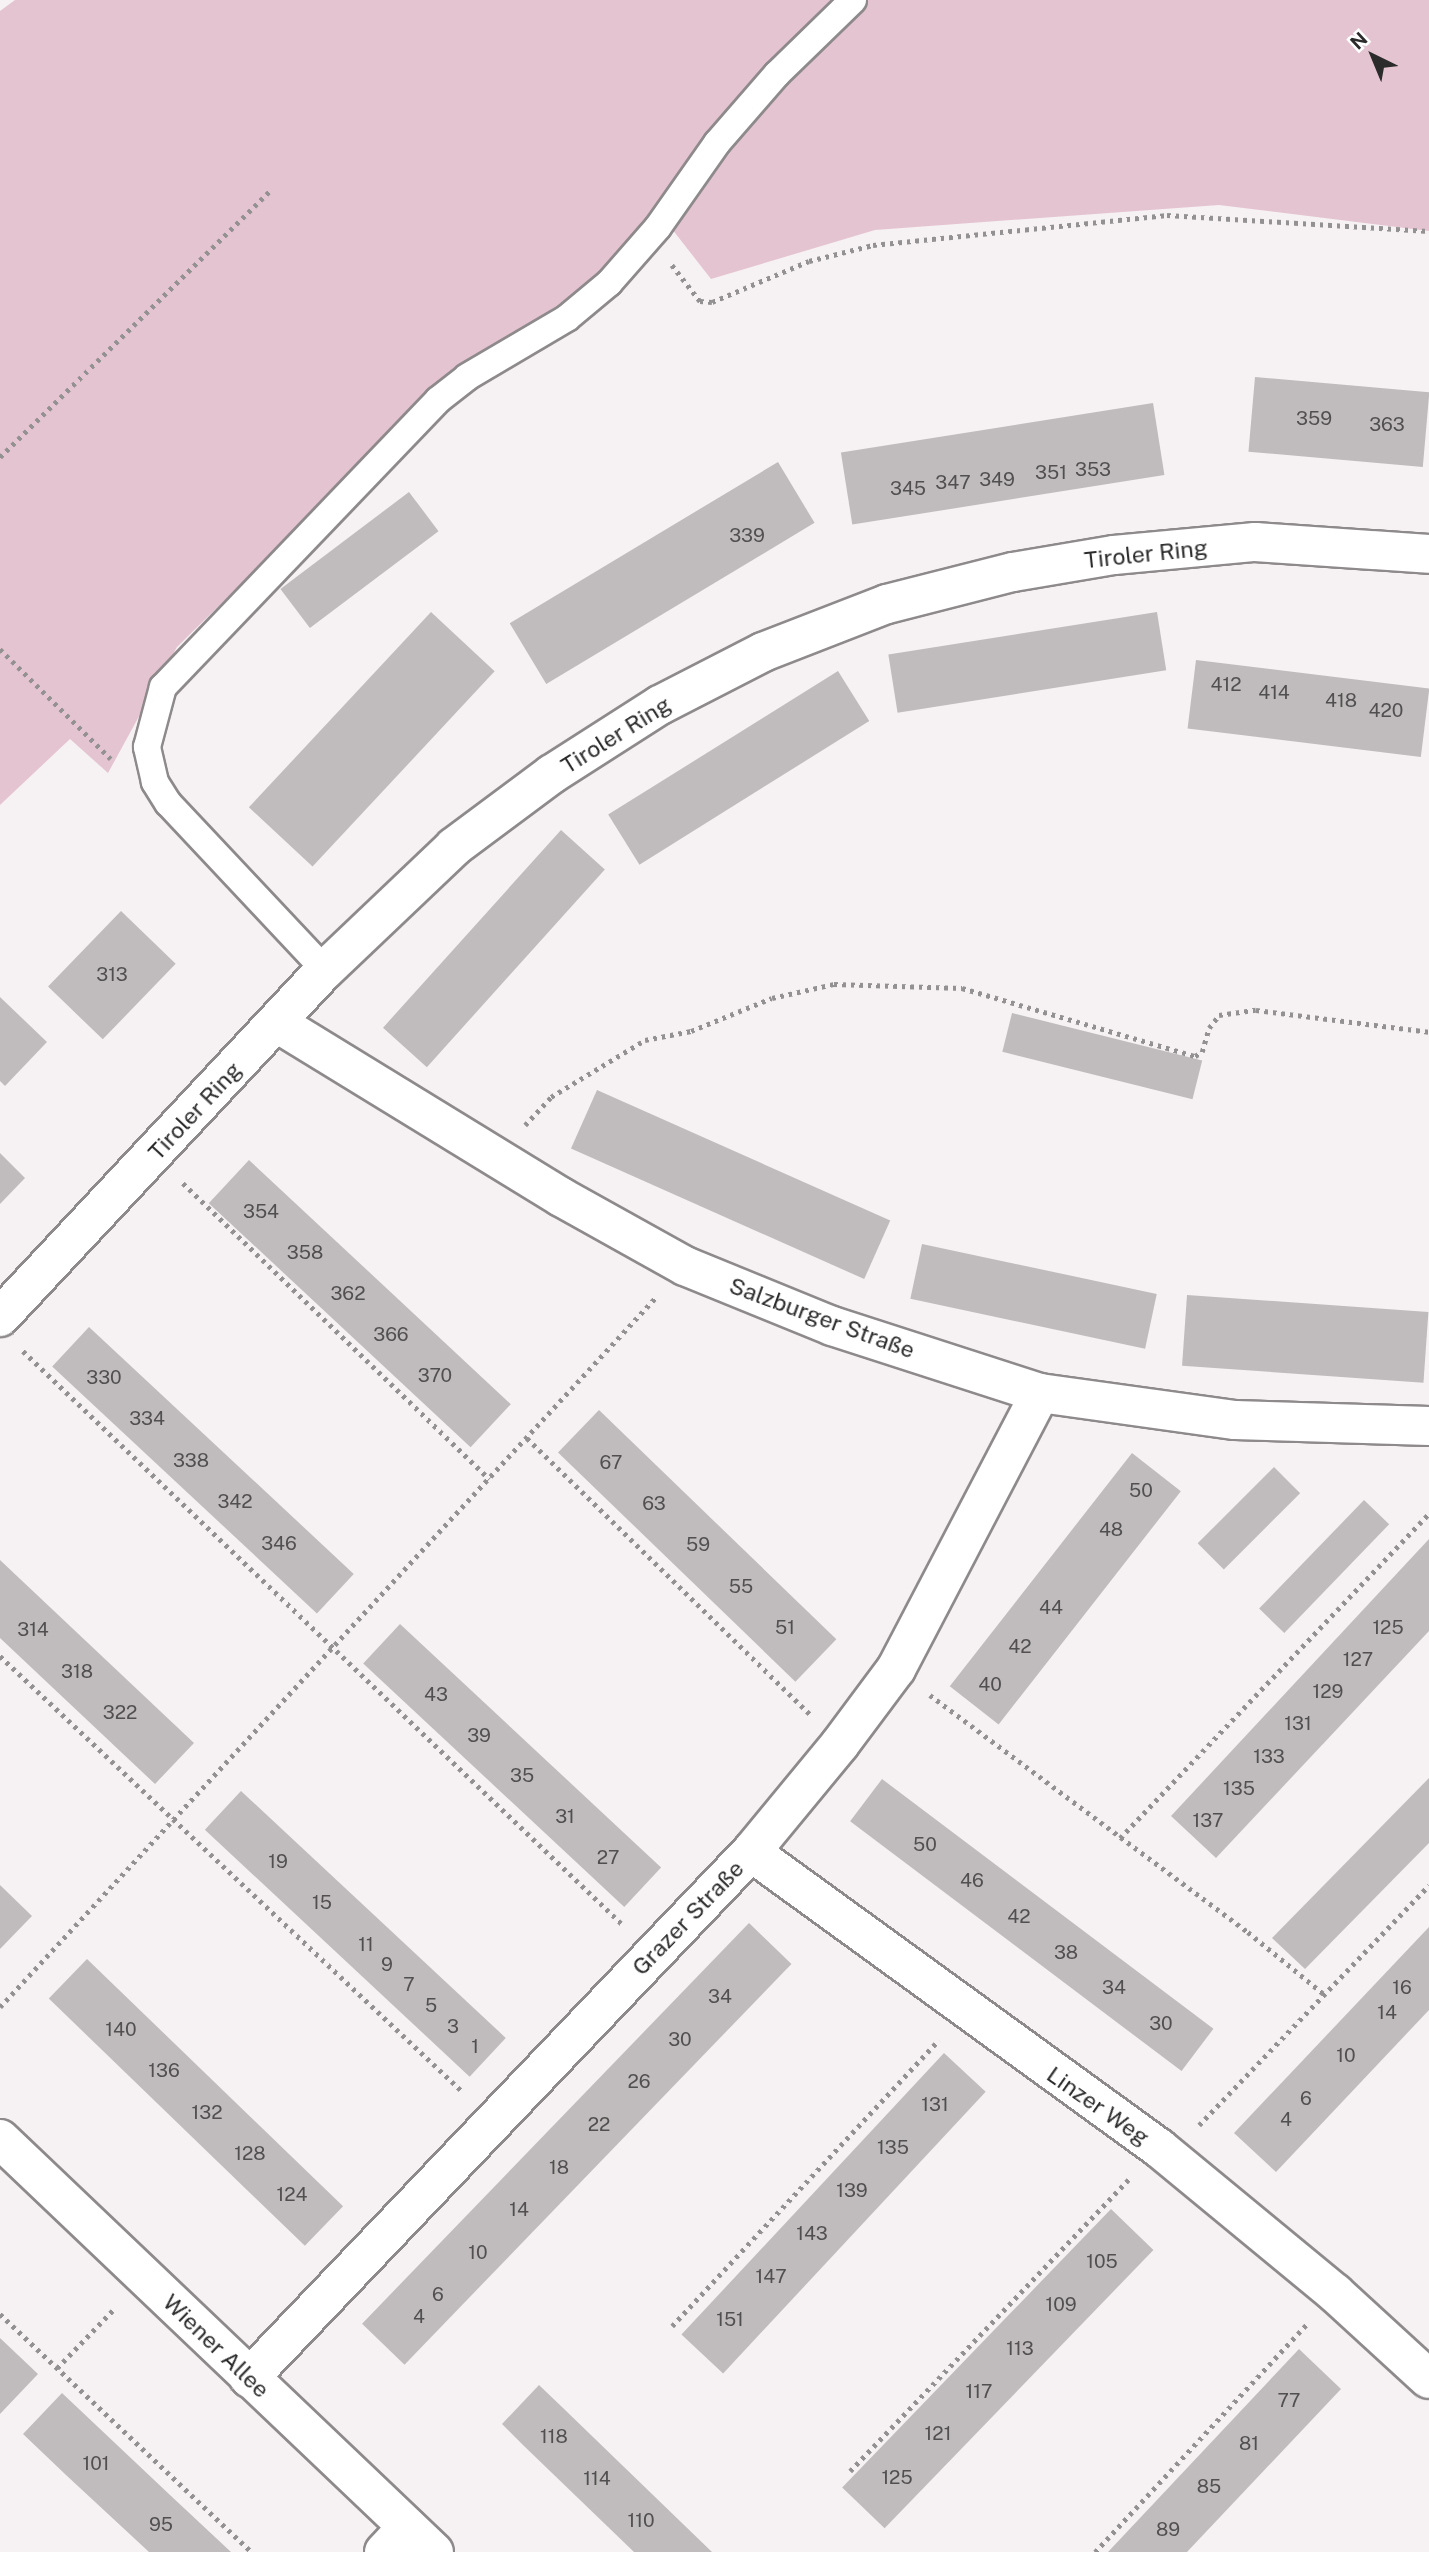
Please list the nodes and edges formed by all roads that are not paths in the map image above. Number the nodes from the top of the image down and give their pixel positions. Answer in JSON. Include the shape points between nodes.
{"nodes":[{"id":1,"x":853,"y":0,"type":"edge"},
{"id":2,"x":1429,"y":554,"type":"edge"},
{"id":3,"x":325,"y":970,"type":"junction"},
{"id":4,"x":277,"y":1023,"type":"junction"},
{"id":5,"x":10,"y":1333,"type":"edge"},
{"id":6,"x":1040,"y":1393,"type":"junction"},
{"id":7,"x":1429,"y":1426,"type":"edge"},
{"id":8,"x":751,"y":1852,"type":"junction"},
{"id":9,"x":0,"y":2139,"type":"edge"},
{"id":10,"x":249,"y":2378,"type":"junction"},
{"id":11,"x":1429,"y":2379,"type":"edge"},
{"id":12,"x":408,"y":2544,"type":"edge"}],
"edges":[{"from":1,"to":3,"type":"lane","via":[[777,74],[717,143],[609,283],[567,318],[467,377],[438,400],[163,687],[147,747],[155,782],[168,803]]},
{"from":2,"to":3,"type":"street","name":"Tiroler Ring","via":[[1255,542],[1013,572],[887,604],[763,652],[660,705],[552,774],[454,847]]},
{"from":3,"to":4,"type":"street","name":"Tiroler Ring"},
{"from":4,"to":5,"type":"street","name":"Tiroler Ring","via":[[154,1155]]},
{"from":4,"to":6,"type":"street","name":"Salzburger Straße","via":[[501,1161],[685,1266],[832,1326]]},
{"from":6,"to":7,"type":"street","name":"Salzburger Straße","via":[[1236,1420]]},
{"from":6,"to":8,"type":"street","name":"Grazer Straße","via":[[896,1669]]},
{"from":8,"to":10,"type":"street","name":"Grazer Straße"},
{"from":8,"to":11,"type":"street","name":"Linzer Weg","via":[[1159,2148],[1335,2293]]},
{"from":9,"to":10,"type":"street","name":"Wiener Allee"},
{"from":10,"to":12,"type":"street","name":"Wiener Allee"}]}
